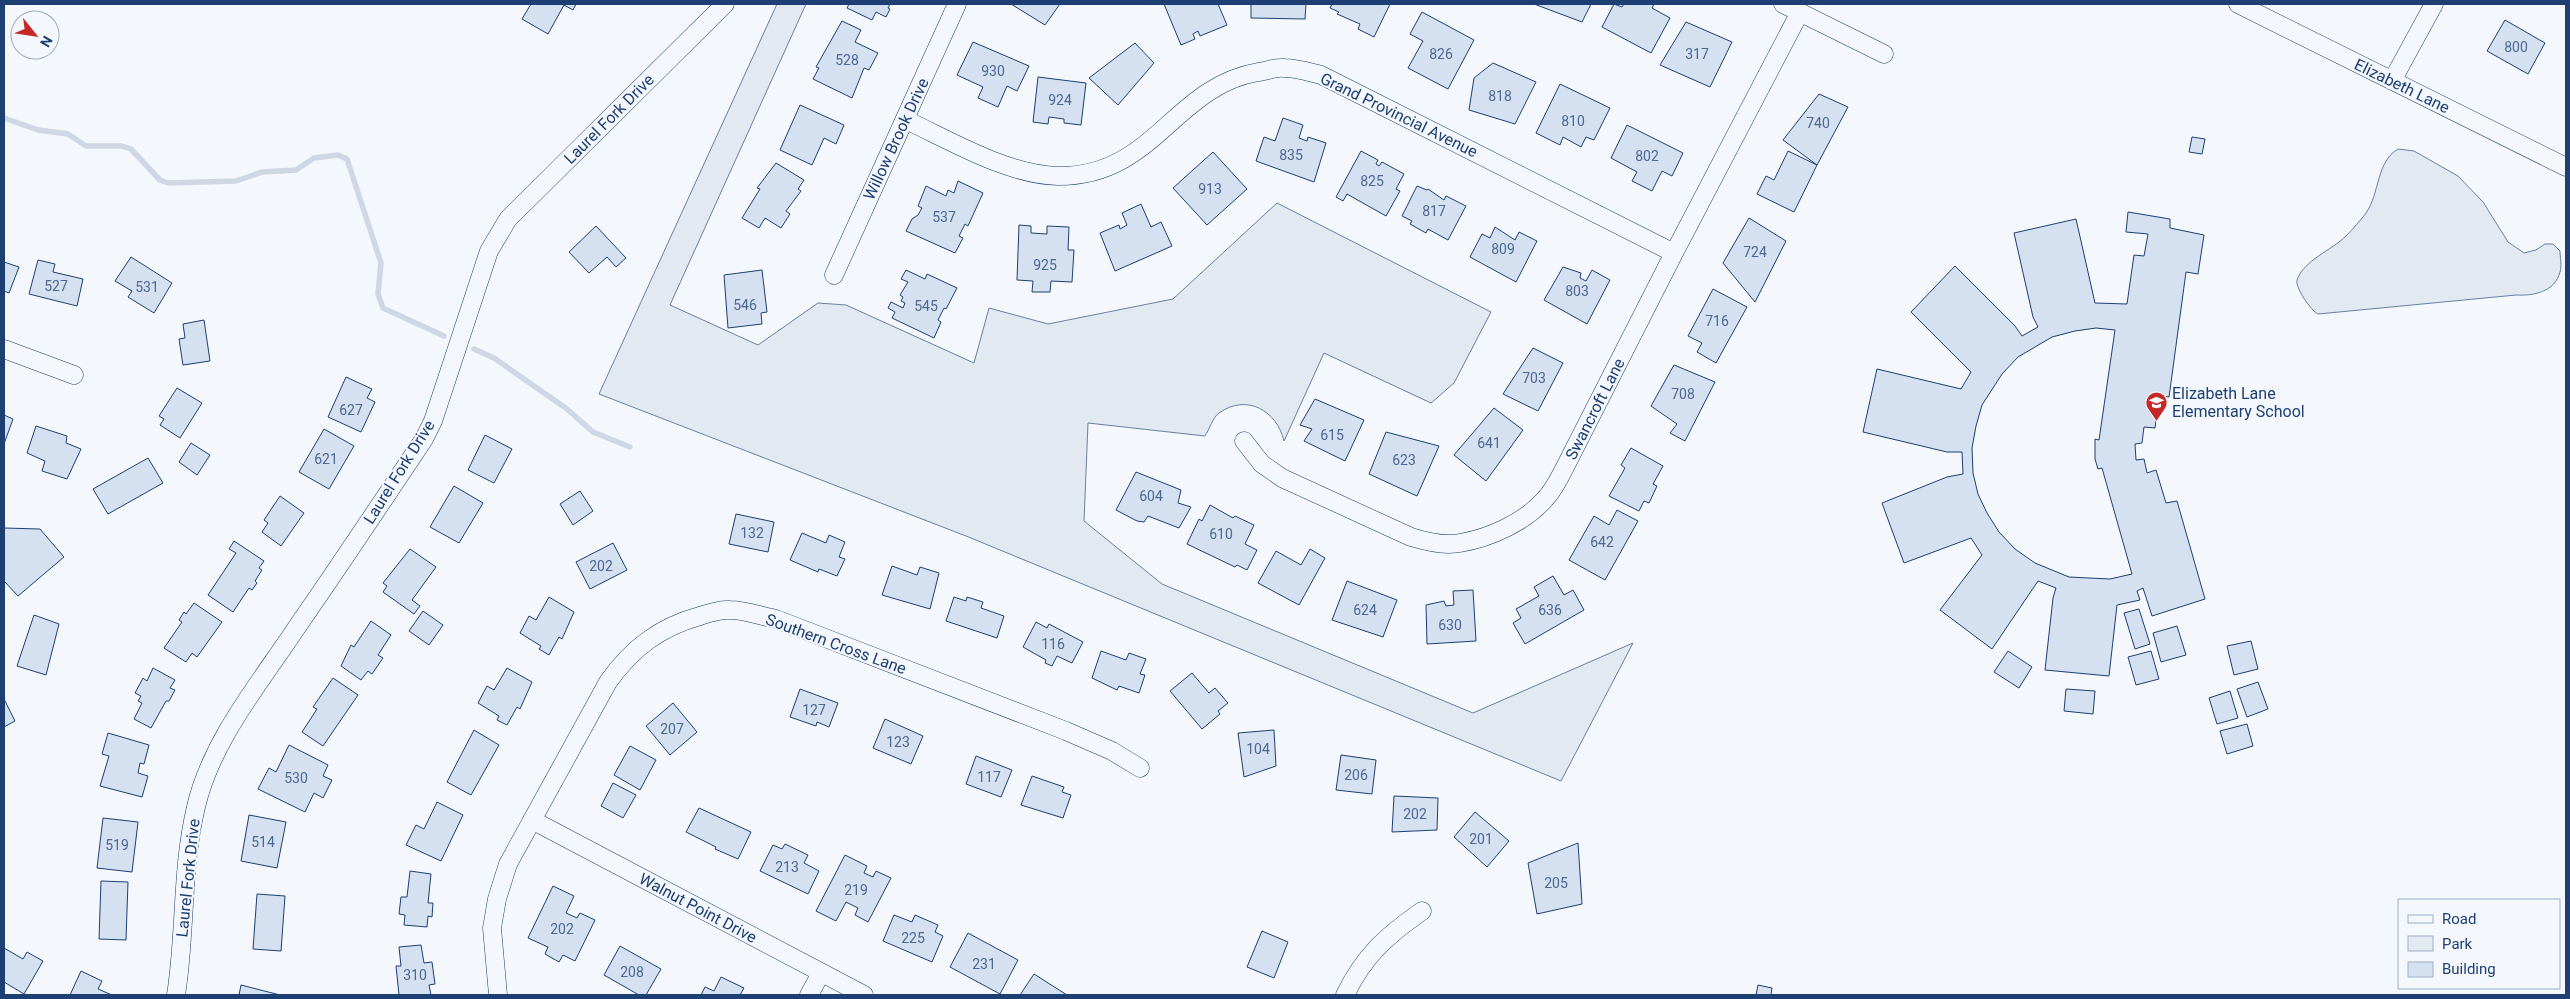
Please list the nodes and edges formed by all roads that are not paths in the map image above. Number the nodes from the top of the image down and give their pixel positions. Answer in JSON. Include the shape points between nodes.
{"nodes":[{"id":1,"x":725,"y":4,"type":"edge"},
{"id":2,"x":957,"y":4,"type":"edge"},
{"id":3,"x":1783,"y":4,"type":"edge"},
{"id":4,"x":2238,"y":4,"type":"edge"},
{"id":5,"x":2434,"y":4,"type":"edge"},
{"id":6,"x":1800,"y":12,"type":"junction"},
{"id":7,"x":1884,"y":54,"type":"dead end"},
{"id":8,"x":2392,"y":81,"type":"junction"},
{"id":9,"x":906,"y":120,"type":"junction"},
{"id":10,"x":2566,"y":167,"type":"edge"},
{"id":11,"x":1674,"y":253,"type":"junction"},
{"id":12,"x":834,"y":274,"type":"dead end"},
{"id":13,"x":4,"y":349,"type":"edge"},
{"id":14,"x":74,"y":375,"type":"dead end"},
{"id":15,"x":1244,"y":441,"type":"dead end"},
{"id":16,"x":1140,"y":768,"type":"dead end"},
{"id":17,"x":532,"y":820,"type":"junction"},
{"id":18,"x":1422,"y":911,"type":"dead end"},
{"id":19,"x":821,"y":973,"type":"junction"},
{"id":20,"x":176,"y":995,"type":"edge"},
{"id":21,"x":498,"y":995,"type":"edge"},
{"id":22,"x":809,"y":995,"type":"edge"},
{"id":23,"x":864,"y":995,"type":"edge"},
{"id":24,"x":1344,"y":995,"type":"edge"}],
"edges":[{"from":1,"to":20,"type":"street","name":"Laurel Fork Drive","via":[[508,219],[496,237],[428,430],[252,694],[212,762],[196,806],[187,854]]},
{"from":2,"to":9,"type":"street","name":"Willow Brook Drive"},
{"from":3,"to":6,"type":"street"},
{"from":4,"to":8,"type":"street","name":"Elizabeth Lane"},
{"from":5,"to":8,"type":"street"},
{"from":6,"to":7,"type":"street"},
{"from":6,"to":11,"type":"street","name":"Swancroft Lane"},
{"from":8,"to":10,"type":"street","name":"Elizabeth Lane"},
{"from":9,"to":11,"type":"street","name":"Grand Provincial Avenue","via":[[1018,169],[1057,176],[1087,174],[1110,168],[1130,157],[1194,101],[1221,83],[1243,74],[1282,67],[1300,70],[1322,75]]},
{"from":9,"to":12,"type":"street","name":"Willow Brook Drive"},
{"from":11,"to":15,"type":"street","name":"Swancroft Lane","via":[[1562,473],[1545,500],[1521,520],[1492,534],[1459,544],[1432,543],[1411,537],[1282,478],[1262,464]]},
{"from":13,"to":14,"type":"street"},
{"from":16,"to":17,"type":"street","name":"Southern Cross Lane","via":[[1112,751],[1066,731],[776,619],[730,610],[717,611],[660,630],[619,666]]},
{"from":17,"to":19,"type":"street","name":"Walnut Point Drive"},
{"from":17,"to":21,"type":"street","name":"Southern Cross Lane","via":[[508,864],[497,899],[492,928]]},
{"from":18,"to":24,"type":"street","via":[[1388,935],[1357,970]]},
{"from":19,"to":22,"type":"street"},
{"from":19,"to":23,"type":"street","name":"Walnut Point Drive"}]}
